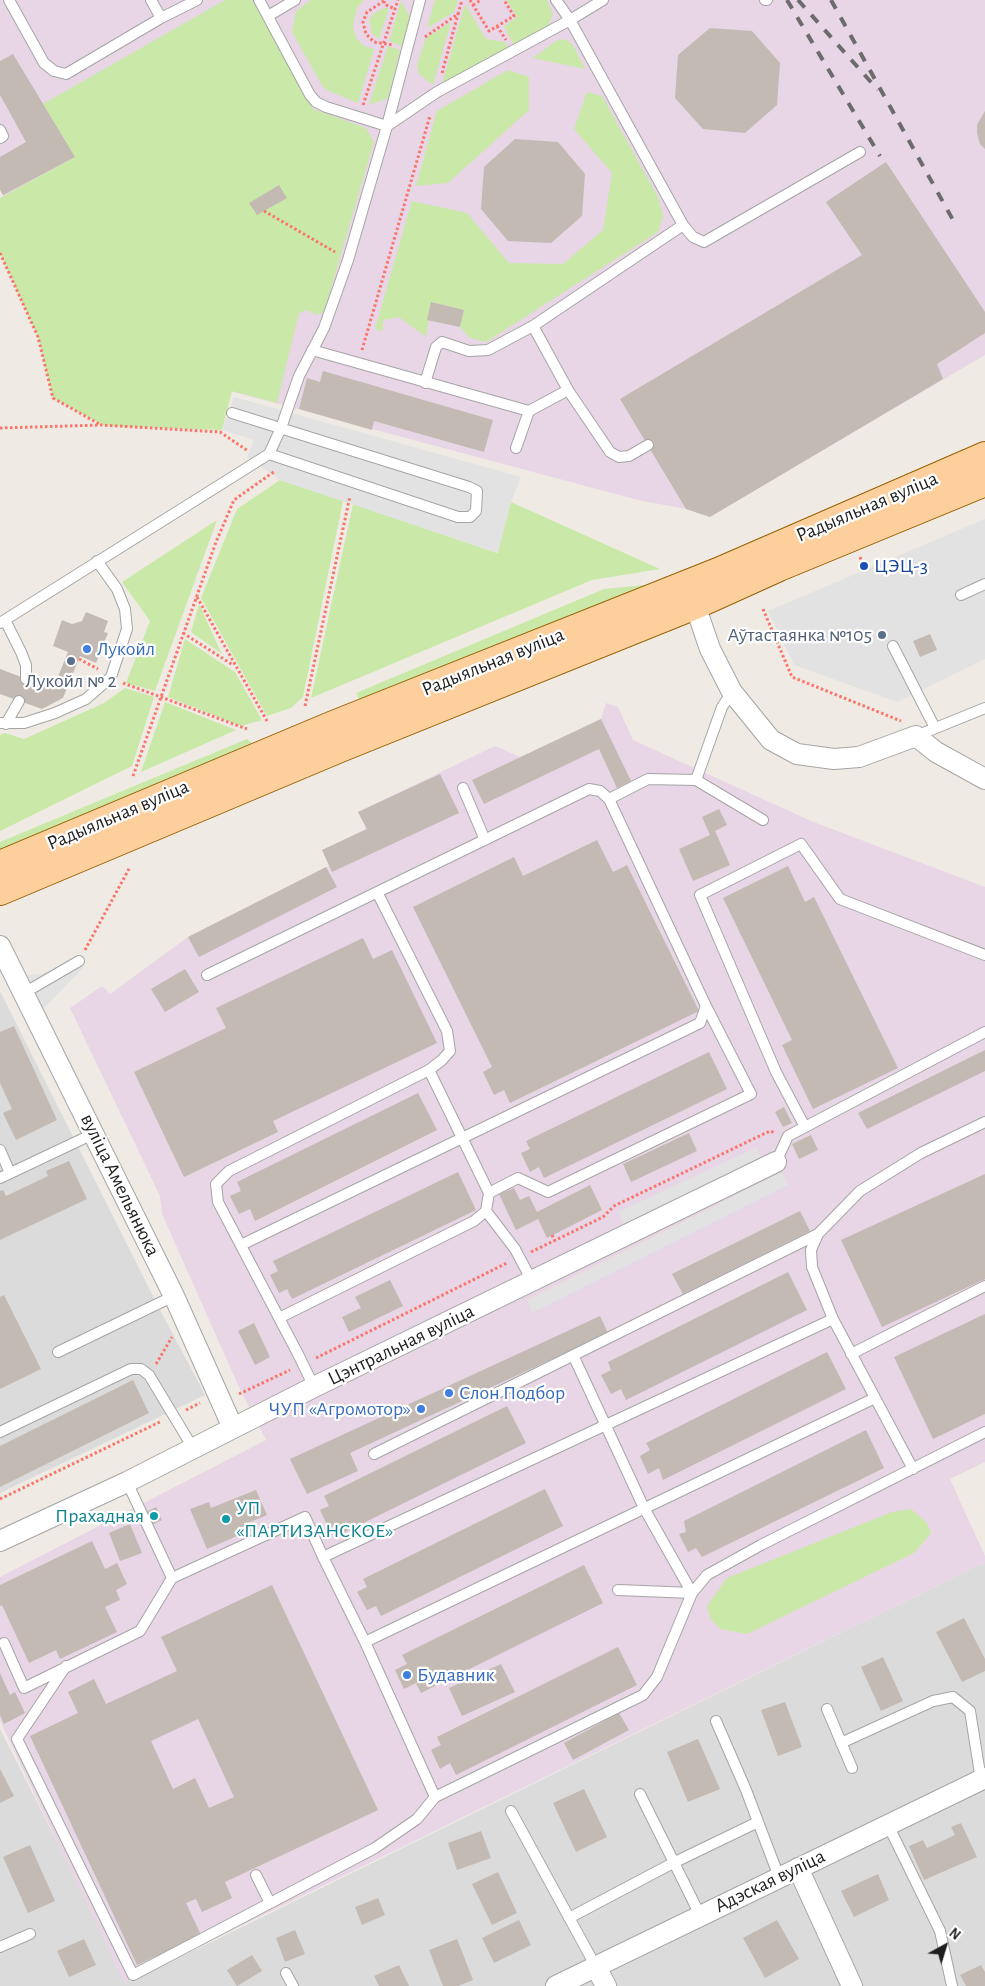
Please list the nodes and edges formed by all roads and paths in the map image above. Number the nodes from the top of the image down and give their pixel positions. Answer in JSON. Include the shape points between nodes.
{"nodes":[{"id":1,"x":9,"y":0,"type":"edge"},
{"id":2,"x":151,"y":0,"type":"edge"},
{"id":3,"x":198,"y":0,"type":"edge"},
{"id":4,"x":259,"y":0,"type":"edge"},
{"id":5,"x":295,"y":0,"type":"edge"},
{"id":6,"x":384,"y":0,"type":"edge"},
{"id":7,"x":398,"y":0,"type":"edge"},
{"id":8,"x":420,"y":0,"type":"edge"},
{"id":9,"x":470,"y":0,"type":"edge"},
{"id":10,"x":481,"y":0,"type":"edge"},
{"id":11,"x":504,"y":0,"type":"edge"},
{"id":12,"x":556,"y":0,"type":"edge"},
{"id":13,"x":603,"y":0,"type":"edge"},
{"id":14,"x":473,"y":5,"type":"junction"},
{"id":15,"x":395,"y":9,"type":"junction"},
{"id":16,"x":458,"y":14,"type":"dead end"},
{"id":17,"x":268,"y":16,"type":"junction"},
{"id":18,"x":161,"y":18,"type":"junction"},
{"id":19,"x":570,"y":20,"type":"junction"},
{"id":20,"x":436,"y":92,"type":"junction"},
{"id":21,"x":358,"y":117,"type":"junction"},
{"id":22,"x":387,"y":126,"type":"junction"},
{"id":23,"x":0,"y":130,"type":"edge"},
{"id":24,"x":0,"y":138,"type":"edge"},
{"id":25,"x":860,"y":152,"type":"dead end"},
{"id":26,"x":264,"y":211,"type":"dead end"},
{"id":27,"x":683,"y":225,"type":"junction"},
{"id":28,"x":0,"y":253,"type":"edge"},
{"id":29,"x":348,"y":260,"type":"junction"},
{"id":30,"x":533,"y":326,"type":"junction"},
{"id":31,"x":312,"y":350,"type":"junction"},
{"id":32,"x":358,"y":364,"type":"junction"},
{"id":33,"x":425,"y":383,"type":"junction"},
{"id":34,"x":568,"y":390,"type":"junction"},
{"id":35,"x":529,"y":411,"type":"junction"},
{"id":36,"x":232,"y":413,"type":"dead end"},
{"id":37,"x":101,"y":426,"type":"junction"},
{"id":38,"x":0,"y":428,"type":"edge"},
{"id":39,"x":281,"y":428,"type":"junction"},
{"id":40,"x":648,"y":445,"type":"dead end"},
{"id":41,"x":516,"y":448,"type":"dead end"},
{"id":42,"x":269,"y":454,"type":"junction"},
{"id":43,"x":985,"y":456,"type":"edge"},
{"id":44,"x":259,"y":459,"type":"junction"},
{"id":45,"x":985,"y":482,"type":"edge"},
{"id":46,"x":351,"y":488,"type":"dead end"},
{"id":47,"x":97,"y":561,"type":"junction"},
{"id":48,"x":985,"y":584,"type":"edge"},
{"id":49,"x":695,"y":593,"type":"junction"},
{"id":50,"x":961,"y":595,"type":"dead end"},
{"id":51,"x":196,"y":597,"type":"junction"},
{"id":52,"x":763,"y":608,"type":"dead end"},
{"id":53,"x":2,"y":621,"type":"edge"},
{"id":54,"x":183,"y":633,"type":"junction"},
{"id":55,"x":893,"y":646,"type":"dead end"},
{"id":56,"x":79,"y":659,"type":"dead end"},
{"id":57,"x":236,"y":666,"type":"junction"},
{"id":58,"x":111,"y":677,"type":"junction"},
{"id":59,"x":26,"y":679,"type":"dead end"},
{"id":60,"x":732,"y":692,"type":"junction"},
{"id":61,"x":161,"y":697,"type":"junction"},
{"id":62,"x":19,"y":701,"type":"dead end"},
{"id":63,"x":305,"y":706,"type":"dead end"},
{"id":64,"x":985,"y":708,"type":"edge"},
{"id":65,"x":927,"y":714,"type":"junction"},
{"id":66,"x":267,"y":721,"type":"dead end"},
{"id":67,"x":3,"y":724,"type":"edge"},
{"id":68,"x":936,"y":728,"type":"junction"},
{"id":69,"x":247,"y":729,"type":"dead end"},
{"id":70,"x":916,"y":736,"type":"junction"},
{"id":71,"x":133,"y":776,"type":"dead end"},
{"id":72,"x":985,"y":779,"type":"edge"},
{"id":73,"x":696,"y":780,"type":"junction"},
{"id":74,"x":463,"y":788,"type":"dead end"},
{"id":75,"x":608,"y":799,"type":"junction"},
{"id":76,"x":763,"y":820,"type":"dead end"},
{"id":77,"x":485,"y":840,"type":"junction"},
{"id":78,"x":0,"y":865,"type":"edge"},
{"id":79,"x":130,"y":867,"type":"dead end"},
{"id":80,"x":0,"y":891,"type":"edge"},
{"id":81,"x":377,"y":892,"type":"junction"},
{"id":82,"x":0,"y":946,"type":"edge"},
{"id":83,"x":985,"y":955,"type":"edge"},
{"id":84,"x":79,"y":961,"type":"joint"},
{"id":85,"x":207,"y":975,"type":"dead end"},
{"id":86,"x":24,"y":993,"type":"junction"},
{"id":87,"x":706,"y":1006,"type":"junction"},
{"id":88,"x":985,"y":1032,"type":"edge"},
{"id":89,"x":429,"y":1070,"type":"junction"},
{"id":90,"x":985,"y":1122,"type":"edge"},
{"id":91,"x":805,"y":1127,"type":"junction"},
{"id":92,"x":95,"y":1133,"type":"junction"},
{"id":93,"x":463,"y":1137,"type":"junction"},
{"id":94,"x":0,"y":1150,"type":"edge"},
{"id":95,"x":776,"y":1162,"type":"joint"},
{"id":96,"x":10,"y":1173,"type":"junction"},
{"id":97,"x":0,"y":1178,"type":"edge"},
{"id":98,"x":489,"y":1193,"type":"junction"},
{"id":99,"x":486,"y":1211,"type":"junction"},
{"id":100,"x":818,"y":1234,"type":"junction"},
{"id":101,"x":552,"y":1235,"type":"dead end"},
{"id":102,"x":555,"y":1241,"type":"dead end"},
{"id":103,"x":241,"y":1245,"type":"junction"},
{"id":104,"x":532,"y":1281,"type":"junction"},
{"id":105,"x":985,"y":1286,"type":"edge"},
{"id":106,"x":174,"y":1296,"type":"junction"},
{"id":107,"x":279,"y":1318,"type":"junction"},
{"id":108,"x":833,"y":1319,"type":"junction"},
{"id":109,"x":58,"y":1352,"type":"dead end"},
{"id":110,"x":852,"y":1354,"type":"junction"},
{"id":111,"x":573,"y":1355,"type":"junction"},
{"id":112,"x":314,"y":1387,"type":"junction"},
{"id":113,"x":218,"y":1394,"type":"junction"},
{"id":114,"x":875,"y":1398,"type":"junction"},
{"id":115,"x":174,"y":1415,"type":"junction"},
{"id":116,"x":607,"y":1426,"type":"junction"},
{"id":117,"x":233,"y":1428,"type":"junction"},
{"id":118,"x":0,"y":1432,"type":"edge"},
{"id":119,"x":985,"y":1432,"type":"edge"},
{"id":120,"x":193,"y":1448,"type":"junction"},
{"id":121,"x":374,"y":1454,"type":"dead end"},
{"id":122,"x":913,"y":1469,"type":"junction"},
{"id":123,"x":127,"y":1482,"type":"junction"},
{"id":124,"x":0,"y":1499,"type":"edge"},
{"id":125,"x":644,"y":1508,"type":"junction"},
{"id":126,"x":0,"y":1541,"type":"edge"},
{"id":127,"x":323,"y":1557,"type":"junction"},
{"id":128,"x":172,"y":1578,"type":"junction"},
{"id":129,"x":618,"y":1590,"type":"dead end"},
{"id":130,"x":692,"y":1593,"type":"junction"},
{"id":131,"x":365,"y":1642,"type":"junction"},
{"id":132,"x":4,"y":1643,"type":"dead end"},
{"id":133,"x":66,"y":1666,"type":"junction"},
{"id":134,"x":827,"y":1709,"type":"dead end"},
{"id":135,"x":716,"y":1721,"type":"dead end"},
{"id":136,"x":842,"y":1743,"type":"junction"},
{"id":137,"x":852,"y":1768,"type":"dead end"},
{"id":138,"x":984,"y":1783,"type":"edge"},
{"id":139,"x":640,"y":1794,"type":"dead end"},
{"id":140,"x":435,"y":1797,"type":"junction"},
{"id":141,"x":511,"y":1811,"type":"dead end"},
{"id":142,"x":758,"y":1822,"type":"junction"},
{"id":143,"x":888,"y":1824,"type":"junction"},
{"id":144,"x":673,"y":1863,"type":"junction"},
{"id":145,"x":798,"y":1868,"type":"junction"},
{"id":146,"x":256,"y":1875,"type":"dead end"},
{"id":147,"x":779,"y":1877,"type":"junction"},
{"id":148,"x":270,"y":1903,"type":"junction"},
{"id":149,"x":700,"y":1915,"type":"junction"},
{"id":150,"x":569,"y":1918,"type":"junction"},
{"id":151,"x":30,"y":1934,"type":"dead end"},
{"id":152,"x":0,"y":1947,"type":"edge"},
{"id":153,"x":596,"y":1967,"type":"junction"},
{"id":154,"x":286,"y":1973,"type":"dead end"},
{"id":155,"x":293,"y":1986,"type":"edge"},
{"id":156,"x":556,"y":1986,"type":"edge"},
{"id":157,"x":606,"y":1986,"type":"edge"},
{"id":158,"x":852,"y":1986,"type":"edge"},
{"id":159,"x":952,"y":1986,"type":"edge"}],
"edges":[{"from":1,"to":18,"type":"lane","via":[[44,63],[54,71],[66,74]]},
{"from":2,"to":18,"type":"lane"},
{"from":3,"to":18,"type":"lane"},
{"from":4,"to":17,"type":"lane"},
{"from":5,"to":17,"type":"lane"},
{"from":6,"to":15,"type":"path","via":[[384,4]]},
{"from":7,"to":15,"type":"path"},
{"from":8,"to":22,"type":"lane"},
{"from":9,"to":14,"type":"path"},
{"from":10,"to":14,"type":"path"},
{"from":11,"to":14,"type":"path","via":[[514,16],[489,31]]},
{"from":12,"to":19,"type":"lane"},
{"from":13,"to":19,"type":"lane"},
{"from":15,"to":21,"type":"path"},
{"from":16,"to":20,"type":"path"},
{"from":17,"to":21,"type":"lane","via":[[316,102]]},
{"from":19,"to":20,"type":"lane"},
{"from":19,"to":27,"type":"lane"},
{"from":20,"to":22,"type":"lane"},
{"from":20,"to":32,"type":"path"},
{"from":21,"to":22,"type":"lane"},
{"from":22,"to":29,"type":"lane"},
{"from":23,"to":24,"type":"lane","via":[[3,136]]},
{"from":25,"to":27,"type":"lane","via":[[704,242],[693,237]]},
{"from":26,"to":29,"type":"path"},
{"from":27,"to":30,"type":"lane"},
{"from":28,"to":37,"type":"path","via":[[38,337],[52,398]]},
{"from":29,"to":31,"type":"lane","via":[[324,328]]},
{"from":30,"to":33,"type":"lane","via":[[481,351],[469,351],[442,342],[436,347]]},
{"from":30,"to":34,"type":"lane"},
{"from":31,"to":32,"type":"lane"},
{"from":31,"to":39,"type":"lane"},
{"from":32,"to":33,"type":"lane"},
{"from":33,"to":35,"type":"lane"},
{"from":34,"to":35,"type":"lane"},
{"from":34,"to":40,"type":"lane","via":[[610,452],[619,457],[628,456]]},
{"from":35,"to":41,"type":"lane"},
{"from":36,"to":39,"type":"lane"},
{"from":37,"to":38,"type":"path"},
{"from":37,"to":44,"type":"path","via":[[220,432]]},
{"from":39,"to":42,"type":"lane"},
{"from":39,"to":42,"type":"lane","via":[[469,487],[478,491],[476,511],[470,516],[458,517]]},
{"from":42,"to":44,"type":"lane"},
{"from":43,"to":49,"type":"main road","name":"Радыяльная вуліца"},
{"from":44,"to":47,"type":"lane"},
{"from":44,"to":51,"type":"path","via":[[282,467],[234,500]]},
{"from":45,"to":49,"type":"main road","name":"Радыяльная вуліца","via":[[788,564]]},
{"from":46,"to":63,"type":"path"},
{"from":47,"to":53,"type":"lane","via":[[18,614]]},
{"from":47,"to":58,"type":"lane","via":[[116,589],[127,629]]},
{"from":48,"to":50,"type":"lane"},
{"from":49,"to":60,"type":"street","via":[[710,649]]},
{"from":49,"to":78,"type":"main road","name":"Радыяльная вуліца","via":[[331,726]]},
{"from":49,"to":80,"type":"main road","name":"Радыяльная вуліца","via":[[340,748]]},
{"from":51,"to":54,"type":"path"},
{"from":51,"to":57,"type":"path"},
{"from":52,"to":65,"type":"path","via":[[792,677],[907,723]]},
{"from":53,"to":59,"type":"lane","via":[[21,652],[26,665]]},
{"from":54,"to":57,"type":"path"},
{"from":54,"to":61,"type":"path"},
{"from":55,"to":65,"type":"lane"},
{"from":56,"to":58,"type":"path"},
{"from":57,"to":66,"type":"path"},
{"from":58,"to":61,"type":"path"},
{"from":58,"to":67,"type":"lane","via":[[86,699],[55,714],[38,720]]},
{"from":60,"to":70,"type":"street","via":[[771,740],[797,754],[834,759],[859,757]]},
{"from":60,"to":73,"type":"lane","via":[[722,707]]},
{"from":61,"to":69,"type":"path"},
{"from":61,"to":71,"type":"path"},
{"from":62,"to":67,"type":"lane"},
{"from":64,"to":68,"type":"lane"},
{"from":65,"to":68,"type":"lane"},
{"from":68,"to":70,"type":"lane"},
{"from":70,"to":72,"type":"street","via":[[936,752]]},
{"from":73,"to":75,"type":"lane","via":[[648,779]]},
{"from":73,"to":76,"type":"lane"},
{"from":74,"to":77,"type":"lane"},
{"from":75,"to":77,"type":"lane","via":[[600,791],[589,789]]},
{"from":75,"to":87,"type":"lane"},
{"from":77,"to":81,"type":"lane"},
{"from":79,"to":84,"type":"path"},
{"from":81,"to":85,"type":"lane"},
{"from":81,"to":89,"type":"lane","via":[[447,1031],[450,1051]]},
{"from":82,"to":86,"type":"street","name":"вуліца Амельянюка"},
{"from":83,"to":91,"type":"lane","via":[[840,899],[801,844],[700,895],[776,1072]]},
{"from":84,"to":86,"type":"lane"},
{"from":86,"to":92,"type":"street","name":"вуліца Амельянюка"},
{"from":87,"to":93,"type":"lane","via":[[700,1023]]},
{"from":87,"to":98,"type":"lane","via":[[751,1094],[548,1192],[518,1178]]},
{"from":88,"to":91,"type":"lane"},
{"from":89,"to":93,"type":"lane"},
{"from":89,"to":103,"type":"lane","via":[[230,1171],[216,1184],[218,1202]]},
{"from":90,"to":100,"type":"lane","via":[[921,1152],[860,1191]]},
{"from":91,"to":95,"type":"lane","via":[[788,1136]]},
{"from":92,"to":96,"type":"lane"},
{"from":92,"to":106,"type":"street","name":"вуліца Амельянюка"},
{"from":93,"to":98,"type":"lane"},
{"from":93,"to":103,"type":"lane"},
{"from":94,"to":96,"type":"lane"},
{"from":95,"to":104,"type":"street","name":"Цэнтральная вуліца"},
{"from":96,"to":97,"type":"lane"},
{"from":98,"to":99,"type":"lane"},
{"from":99,"to":104,"type":"lane","via":[[515,1249]]},
{"from":99,"to":107,"type":"lane","via":[[474,1221]]},
{"from":100,"to":108,"type":"lane","via":[[810,1250],[812,1267]]},
{"from":100,"to":111,"type":"lane"},
{"from":101,"to":102,"type":"path"},
{"from":103,"to":107,"type":"lane"},
{"from":104,"to":112,"type":"street","name":"Цэнтральная вуліца"},
{"from":105,"to":110,"type":"lane"},
{"from":106,"to":109,"type":"lane"},
{"from":106,"to":113,"type":"street","name":"вуліца Амельянюка"},
{"from":107,"to":112,"type":"lane"},
{"from":108,"to":110,"type":"lane"},
{"from":108,"to":116,"type":"lane"},
{"from":110,"to":114,"type":"lane"},
{"from":111,"to":116,"type":"lane"},
{"from":111,"to":121,"type":"lane"},
{"from":112,"to":117,"type":"street","name":"Цэнтральная вуліца"},
{"from":113,"to":115,"type":"path"},
{"from":113,"to":117,"type":"street","name":"вуліца Амельянюка"},
{"from":114,"to":122,"type":"lane"},
{"from":114,"to":125,"type":"lane"},
{"from":115,"to":118,"type":"lane","via":[[149,1375],[141,1369],[131,1369]]},
{"from":115,"to":120,"type":"lane"},
{"from":115,"to":124,"type":"path"},
{"from":116,"to":125,"type":"lane"},
{"from":116,"to":127,"type":"lane"},
{"from":117,"to":120,"type":"street","name":"Цэнтральная вуліца"},
{"from":119,"to":122,"type":"lane"},
{"from":120,"to":123,"type":"street","name":"Цэнтральная вуліца"},
{"from":122,"to":130,"type":"lane","via":[[761,1545],[708,1575]]},
{"from":123,"to":126,"type":"street","name":"Цэнтральная вуліца"},
{"from":123,"to":128,"type":"lane"},
{"from":125,"to":130,"type":"lane"},
{"from":125,"to":131,"type":"lane"},
{"from":127,"to":128,"type":"lane","via":[[305,1517]]},
{"from":127,"to":131,"type":"lane"},
{"from":128,"to":133,"type":"lane","via":[[140,1631]]},
{"from":129,"to":130,"type":"lane"},
{"from":130,"to":140,"type":"lane","via":[[657,1677],[643,1695]]},
{"from":131,"to":140,"type":"lane"},
{"from":132,"to":133,"type":"lane","via":[[24,1688]]},
{"from":133,"to":148,"type":"lane","via":[[17,1739],[133,1975]]},
{"from":134,"to":136,"type":"lane"},
{"from":135,"to":142,"type":"lane"},
{"from":136,"to":137,"type":"lane"},
{"from":136,"to":138,"type":"lane","via":[[933,1701],[953,1697],[970,1711]]},
{"from":138,"to":143,"type":"street","name":"Адэская вуліца"},
{"from":139,"to":144,"type":"lane"},
{"from":140,"to":148,"type":"lane","via":[[417,1819],[375,1848]]},
{"from":141,"to":150,"type":"lane"},
{"from":142,"to":144,"type":"lane"},
{"from":142,"to":147,"type":"lane"},
{"from":143,"to":145,"type":"street","name":"Адэская вуліца"},
{"from":143,"to":159,"type":"lane","via":[[940,1931]]},
{"from":144,"to":149,"type":"lane"},
{"from":144,"to":150,"type":"lane"},
{"from":145,"to":147,"type":"street","name":"Адэская вуліца"},
{"from":145,"to":158,"type":"street"},
{"from":146,"to":148,"type":"lane"},
{"from":147,"to":149,"type":"street","name":"Адэская вуліца"},
{"from":149,"to":153,"type":"street","name":"Адэская вуліца"},
{"from":150,"to":153,"type":"lane"},
{"from":151,"to":152,"type":"lane"},
{"from":153,"to":156,"type":"street","name":"Адэская вуліца"},
{"from":153,"to":157,"type":"street"},
{"from":154,"to":155,"type":"lane"}]}
